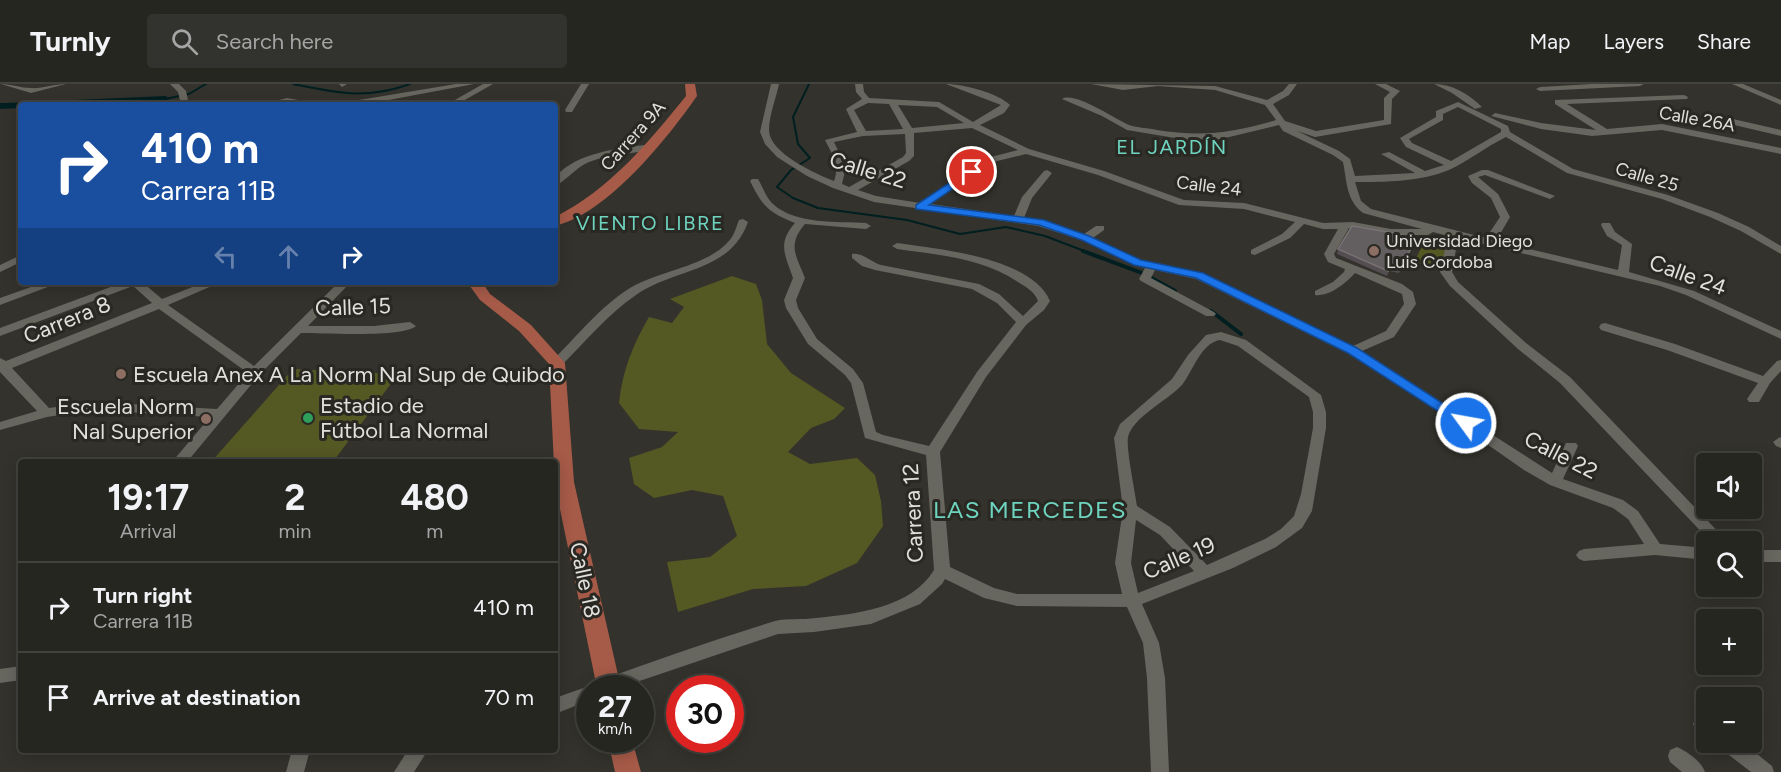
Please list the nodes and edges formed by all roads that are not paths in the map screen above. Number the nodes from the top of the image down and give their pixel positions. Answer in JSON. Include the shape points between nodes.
{"nodes":[{"id":1,"x":7,"y":84,"type":"edge"},
{"id":2,"x":62,"y":84,"type":"edge"},
{"id":3,"x":174,"y":84,"type":"edge"},
{"id":4,"x":470,"y":84,"type":"edge"},
{"id":5,"x":583,"y":84,"type":"edge"},
{"id":6,"x":690,"y":84,"type":"edge"},
{"id":7,"x":775,"y":84,"type":"edge"},
{"id":8,"x":860,"y":84,"type":"edge"},
{"id":9,"x":950,"y":84,"type":"edge"},
{"id":10,"x":1095,"y":84,"type":"edge"},
{"id":11,"x":1155,"y":84,"type":"edge"},
{"id":12,"x":1160,"y":84,"type":"edge"},
{"id":13,"x":1293,"y":84,"type":"edge"},
{"id":14,"x":1379,"y":84,"type":"edge"},
{"id":15,"x":1438,"y":84,"type":"edge"},
{"id":16,"x":1640,"y":84,"type":"edge"},
{"id":17,"x":1736,"y":84,"type":"edge"},
{"id":18,"x":486,"y":85,"type":"edge"},
{"id":19,"x":1614,"y":85,"type":"edge"},
{"id":20,"x":1536,"y":86,"type":"edge"},
{"id":21,"x":962,"y":88,"type":"junction"},
{"id":22,"x":1684,"y":97,"type":"dead end"},
{"id":23,"x":184,"y":99,"type":"edge"},
{"id":24,"x":1066,"y":99,"type":"dead end"},
{"id":25,"x":867,"y":100,"type":"junction"},
{"id":26,"x":1639,"y":100,"type":"junction"},
{"id":27,"x":278,"y":102,"type":"edge"},
{"id":28,"x":297,"y":102,"type":"edge"},
{"id":29,"x":365,"y":102,"type":"edge"},
{"id":30,"x":455,"y":102,"type":"edge"},
{"id":31,"x":892,"y":102,"type":"junction"},
{"id":32,"x":1558,"y":102,"type":"junction"},
{"id":33,"x":928,"y":103,"type":"junction"},
{"id":34,"x":1268,"y":103,"type":"junction"},
{"id":35,"x":1781,"y":104,"type":"edge"},
{"id":36,"x":569,"y":110,"type":"dead end"},
{"id":37,"x":1499,"y":118,"type":"junction"},
{"id":38,"x":1279,"y":122,"type":"junction"},
{"id":39,"x":1733,"y":122,"type":"dead end"},
{"id":40,"x":973,"y":125,"type":"junction"},
{"id":41,"x":1506,"y":130,"type":"junction"},
{"id":42,"x":909,"y":131,"type":"junction"},
{"id":43,"x":863,"y":133,"type":"junction"},
{"id":44,"x":1607,"y":133,"type":"junction"},
{"id":45,"x":1781,"y":133,"type":"edge"},
{"id":46,"x":1311,"y":137,"type":"junction"},
{"id":47,"x":651,"y":147,"type":"junction"},
{"id":48,"x":1026,"y":151,"type":"junction"},
{"id":49,"x":1781,"y":151,"type":"edge"},
{"id":50,"x":1386,"y":154,"type":"dead end"},
{"id":51,"x":1452,"y":165,"type":"junction"},
{"id":52,"x":1047,"y":172,"type":"dead end"},
{"id":53,"x":1422,"y":173,"type":"junction"},
{"id":54,"x":1352,"y":179,"type":"junction"},
{"id":55,"x":558,"y":180,"type":"edge"},
{"id":56,"x":755,"y":181,"type":"dead end"},
{"id":57,"x":836,"y":186,"type":"junction"},
{"id":58,"x":849,"y":191,"type":"junction"},
{"id":59,"x":1550,"y":196,"type":"dead end"},
{"id":60,"x":920,"y":207,"type":"junction"},
{"id":61,"x":1062,"y":216,"type":"dead end"},
{"id":62,"x":1018,"y":219,"type":"junction"},
{"id":63,"x":558,"y":220,"type":"edge"},
{"id":64,"x":799,"y":221,"type":"junction"},
{"id":65,"x":1302,"y":221,"type":"junction"},
{"id":66,"x":743,"y":222,"type":"dead end"},
{"id":67,"x":1606,"y":225,"type":"dead end"},
{"id":68,"x":866,"y":226,"type":"dead end"},
{"id":69,"x":1053,"y":226,"type":"junction"},
{"id":70,"x":1345,"y":226,"type":"junction"},
{"id":71,"x":1100,"y":228,"type":"dead end"},
{"id":72,"x":1438,"y":230,"type":"junction"},
{"id":73,"x":1454,"y":233,"type":"junction"},
{"id":74,"x":1113,"y":236,"type":"dead end"},
{"id":75,"x":1086,"y":238,"type":"junction"},
{"id":76,"x":1490,"y":241,"type":"junction"},
{"id":77,"x":1101,"y":245,"type":"junction"},
{"id":78,"x":897,"y":246,"type":"dead end"},
{"id":79,"x":1781,"y":250,"type":"edge"},
{"id":80,"x":1255,"y":252,"type":"dead end"},
{"id":81,"x":856,"y":256,"type":"dead end"},
{"id":82,"x":18,"y":260,"type":"edge"},
{"id":83,"x":1350,"y":266,"type":"junction"},
{"id":84,"x":1151,"y":267,"type":"junction"},
{"id":85,"x":0,"y":269,"type":"edge"},
{"id":86,"x":1623,"y":274,"type":"junction"},
{"id":87,"x":47,"y":285,"type":"edge"},
{"id":88,"x":126,"y":285,"type":"edge"},
{"id":89,"x":138,"y":285,"type":"edge"},
{"id":90,"x":208,"y":285,"type":"edge"},
{"id":91,"x":342,"y":285,"type":"edge"},
{"id":92,"x":476,"y":285,"type":"edge"},
{"id":93,"x":1319,"y":293,"type":"dead end"},
{"id":94,"x":0,"y":302,"type":"edge"},
{"id":95,"x":160,"y":304,"type":"junction"},
{"id":96,"x":1209,"y":314,"type":"dead end"},
{"id":97,"x":1022,"y":322,"type":"junction"},
{"id":98,"x":410,"y":326,"type":"dead end"},
{"id":99,"x":1605,"y":327,"type":"dead end"},
{"id":100,"x":297,"y":329,"type":"junction"},
{"id":101,"x":0,"y":332,"type":"edge"},
{"id":102,"x":1781,"y":335,"type":"edge"},
{"id":103,"x":1353,"y":351,"type":"junction"},
{"id":104,"x":557,"y":363,"type":"junction"},
{"id":105,"x":1781,"y":364,"type":"edge"},
{"id":106,"x":1,"y":366,"type":"edge"},
{"id":107,"x":255,"y":372,"type":"junction"},
{"id":108,"x":1766,"y":381,"type":"junction"},
{"id":109,"x":1755,"y":399,"type":"dead end"},
{"id":110,"x":46,"y":413,"type":"junction"},
{"id":111,"x":220,"y":413,"type":"junction"},
{"id":112,"x":0,"y":426,"type":"edge"},
{"id":113,"x":1571,"y":446,"type":"dead end"},
{"id":114,"x":933,"y":452,"type":"junction"},
{"id":115,"x":182,"y":459,"type":"edge"},
{"id":116,"x":1555,"y":481,"type":"junction"},
{"id":117,"x":1130,"y":509,"type":"junction"},
{"id":118,"x":1711,"y":531,"type":"edge"},
{"id":119,"x":1655,"y":549,"type":"junction"},
{"id":120,"x":1696,"y":553,"type":"edge"},
{"id":121,"x":1584,"y":555,"type":"dead end"},
{"id":122,"x":1762,"y":556,"type":"edge"},
{"id":123,"x":1781,"y":556,"type":"edge"},
{"id":124,"x":942,"y":570,"type":"junction"},
{"id":125,"x":1204,"y":572,"type":"junction"},
{"id":126,"x":1132,"y":601,"type":"junction"},
{"id":127,"x":18,"y":673,"type":"edge"},
{"id":128,"x":598,"y":675,"type":"edge"},
{"id":129,"x":641,"y":675,"type":"edge"},
{"id":130,"x":0,"y":676,"type":"edge"},
{"id":131,"x":576,"y":698,"type":"edge"},
{"id":132,"x":558,"y":705,"type":"edge"},
{"id":133,"x":300,"y":753,"type":"edge"},
{"id":134,"x":417,"y":753,"type":"edge"},
{"id":135,"x":623,"y":753,"type":"edge"},
{"id":136,"x":1741,"y":753,"type":"edge"},
{"id":137,"x":1677,"y":756,"type":"dead end"},
{"id":138,"x":295,"y":772,"type":"edge"},
{"id":139,"x":404,"y":772,"type":"edge"},
{"id":140,"x":628,"y":772,"type":"edge"},
{"id":141,"x":1160,"y":772,"type":"edge"},
{"id":142,"x":1696,"y":772,"type":"edge"},
{"id":143,"x":1765,"y":772,"type":"edge"}],
"edges":[{"from":1,"to":2,"type":"street","via":[[31,91]]},
{"from":3,"to":23,"type":"street"},
{"from":4,"to":29,"type":"street"},
{"from":5,"to":36,"type":"street"},
{"from":6,"to":47,"type":"main road","name":"Carrera 9A","via":[[692,96]]},
{"from":7,"to":57,"type":"street","name":"Calle 22","via":[[765,138],[773,150]]},
{"from":8,"to":25,"type":"street","via":[[860,92]]},
{"from":9,"to":21,"type":"street"},
{"from":10,"to":11,"type":"street","via":[[1123,88]]},
{"from":12,"to":34,"type":"street","via":[[1215,88]]},
{"from":13,"to":34,"type":"street"},
{"from":14,"to":46,"type":"street","via":[[1396,91],[1388,98],[1388,122]]},
{"from":15,"to":37,"type":"street"},
{"from":16,"to":19,"type":"street"},
{"from":17,"to":35,"type":"street"},
{"from":18,"to":30,"type":"street"},
{"from":19,"to":20,"type":"street"},
{"from":19,"to":26,"type":"street"},
{"from":20,"to":32,"type":"street"},
{"from":21,"to":33,"type":"street"},
{"from":21,"to":40,"type":"street","via":[[1006,105]]},
{"from":22,"to":26,"type":"street"},
{"from":24,"to":38,"type":"street","via":[[1130,128],[1186,137],[1221,136]]},
{"from":25,"to":31,"type":"street","name":"Calle 24"},
{"from":25,"to":43,"type":"street","via":[[850,109]]},
{"from":26,"to":32,"type":"street"},
{"from":27,"to":28,"type":"street"},
{"from":31,"to":33,"type":"street","name":"Calle 24"},
{"from":31,"to":42,"type":"street"},
{"from":32,"to":44,"type":"street"},
{"from":33,"to":40,"type":"street","name":"Calle 24","via":[[942,106]]},
{"from":34,"to":38,"type":"street"},
{"from":37,"to":41,"type":"street"},
{"from":37,"to":44,"type":"street","name":"Calle 26A"},
{"from":38,"to":46,"type":"street","via":[[1286,129]]},
{"from":39,"to":45,"type":"street"},
{"from":40,"to":42,"type":"street"},
{"from":40,"to":48,"type":"street","name":"Calle 24"},
{"from":41,"to":51,"type":"street"},
{"from":41,"to":51,"type":"street","name":"Calle 25","via":[[1458,104],[1404,138]]},
{"from":41,"to":79,"type":"street","name":"Calle 25","via":[[1570,171],[1714,215]]},
{"from":42,"to":43,"type":"street"},
{"from":42,"to":58,"type":"street","via":[[911,154],[906,159]]},
{"from":43,"to":57,"type":"street","via":[[829,140],[838,153],[842,172]]},
{"from":44,"to":49,"type":"street","name":"Calle 26A","via":[[1662,127]]},
{"from":46,"to":54,"type":"street","via":[[1347,161]]},
{"from":47,"to":55,"type":"street","via":[[589,159]]},
{"from":47,"to":63,"type":"main road","name":"Carrera 9A","via":[[620,180]]},
{"from":48,"to":60,"type":"street","via":[[990,160]]},
{"from":48,"to":65,"type":"street","name":"Calle 24","via":[[1101,173],[1174,201],[1244,206]]},
{"from":50,"to":53,"type":"street"},
{"from":51,"to":53,"type":"street"},
{"from":52,"to":62,"type":"street","via":[[1027,197]]},
{"from":53,"to":54,"type":"street"},
{"from":54,"to":72,"type":"street","name":"Calle 24","via":[[1358,206]]},
{"from":56,"to":64,"type":"street","via":[[768,204]]},
{"from":57,"to":58,"type":"street","name":"Calle 22"},
{"from":58,"to":60,"type":"street","name":"Calle 22"},
{"from":59,"to":76,"type":"street","via":[[1485,172],[1473,176],[1496,196],[1505,217]]},
{"from":60,"to":62,"type":"street","name":"Calle 22"},
{"from":61,"to":69,"type":"street"},
{"from":62,"to":69,"type":"street","name":"Calle 22"},
{"from":64,"to":68,"type":"street"},
{"from":64,"to":114,"type":"street","via":[[801,224],[790,237],[788,247],[799,279],[790,300],[792,308],[812,341],[857,383],[870,435]]},
{"from":65,"to":70,"type":"street","name":"Calle 24"},
{"from":65,"to":80,"type":"street","via":[[1286,236]]},
{"from":66,"to":104,"type":"street","via":[[738,236],[720,253],[636,290]]},
{"from":67,"to":86,"type":"street","via":[[1611,234],[1627,244]]},
{"from":69,"to":75,"type":"street","name":"Calle 22"},
{"from":70,"to":72,"type":"street","name":"Calle 24","via":[[1391,232]]},
{"from":70,"to":83,"type":"street","via":[[1329,254],[1332,260]]},
{"from":71,"to":75,"type":"street"},
{"from":72,"to":73,"type":"street","name":"Calle 24"},
{"from":73,"to":76,"type":"street","name":"Calle 24"},
{"from":73,"to":118,"type":"street","via":[[1446,272],[1454,284],[1565,380]]},
{"from":74,"to":77,"type":"street"},
{"from":75,"to":77,"type":"street","name":"Calle 22"},
{"from":76,"to":86,"type":"street","name":"Calle 24"},
{"from":77,"to":84,"type":"street","name":"Calle 22"},
{"from":78,"to":97,"type":"street","name":"Carrera 12","via":[[990,261],[1009,269],[1041,294],[1044,302]]},
{"from":81,"to":97,"type":"street","via":[[879,268],[991,292]]},
{"from":82,"to":85,"type":"street"},
{"from":83,"to":93,"type":"street","via":[[1350,273]]},
{"from":83,"to":103,"type":"street","via":[[1398,286],[1407,292],[1410,304],[1390,334]]},
{"from":84,"to":96,"type":"street","via":[[1145,279]]},
{"from":84,"to":103,"type":"street","name":"Calle 22","via":[[1199,276]]},
{"from":86,"to":102,"type":"street","name":"Calle 24","via":[[1690,293]]},
{"from":87,"to":94,"type":"street"},
{"from":88,"to":101,"type":"street"},
{"from":89,"to":95,"type":"street"},
{"from":90,"to":95,"type":"street","name":"Carrera 8"},
{"from":91,"to":100,"type":"street"},
{"from":92,"to":104,"type":"main road"},
{"from":95,"to":106,"type":"street","name":"Carrera 8"},
{"from":95,"to":107,"type":"street"},
{"from":97,"to":114,"type":"street","name":"Carrera 12","via":[[981,375]]},
{"from":98,"to":100,"type":"street","name":"Calle 15","via":[[374,330]]},
{"from":99,"to":108,"type":"street"},
{"from":100,"to":107,"type":"street"},
{"from":103,"to":116,"type":"street","name":"Calle 22"},
{"from":104,"to":128,"type":"main road","name":"Calle 18","via":[[564,482]]},
{"from":105,"to":108,"type":"street"},
{"from":106,"to":110,"type":"street"},
{"from":107,"to":111,"type":"street"},
{"from":108,"to":109,"type":"street"},
{"from":110,"to":111,"type":"street","via":[[112,405]]},
{"from":110,"to":112,"type":"street"},
{"from":111,"to":115,"type":"street"},
{"from":113,"to":116,"type":"street"},
{"from":114,"to":124,"type":"street","name":"Carrera 12"},
{"from":116,"to":119,"type":"street","name":"Calle 22","via":[[1618,504],[1633,515]]},
{"from":117,"to":125,"type":"street","via":[[1165,531]]},
{"from":117,"to":125,"type":"street","name":"Calle 19","via":[[1121,438],[1128,424],[1177,382],[1210,338],[1221,336],[1242,343],[1315,395],[1321,424],[1298,524],[1279,540]]},
{"from":117,"to":126,"type":"street","via":[[1124,563]]},
{"from":119,"to":120,"type":"street"},
{"from":119,"to":121,"type":"street"},
{"from":122,"to":123,"type":"street"},
{"from":124,"to":126,"type":"street","name":"Calle 19","via":[[990,594],[1017,600]]},
{"from":124,"to":129,"type":"street","name":"Carrera 12","via":[[914,599],[870,617],[778,627]]},
{"from":125,"to":126,"type":"street","name":"Calle 19"},
{"from":126,"to":141,"type":"street","via":[[1150,643],[1156,678]]},
{"from":127,"to":130,"type":"street"},
{"from":131,"to":132,"type":"street","name":"Carrera 12"},
{"from":133,"to":138,"type":"street"},
{"from":134,"to":139,"type":"street"},
{"from":135,"to":140,"type":"main road"},
{"from":136,"to":143,"type":"street"},
{"from":137,"to":142,"type":"street"}]}
